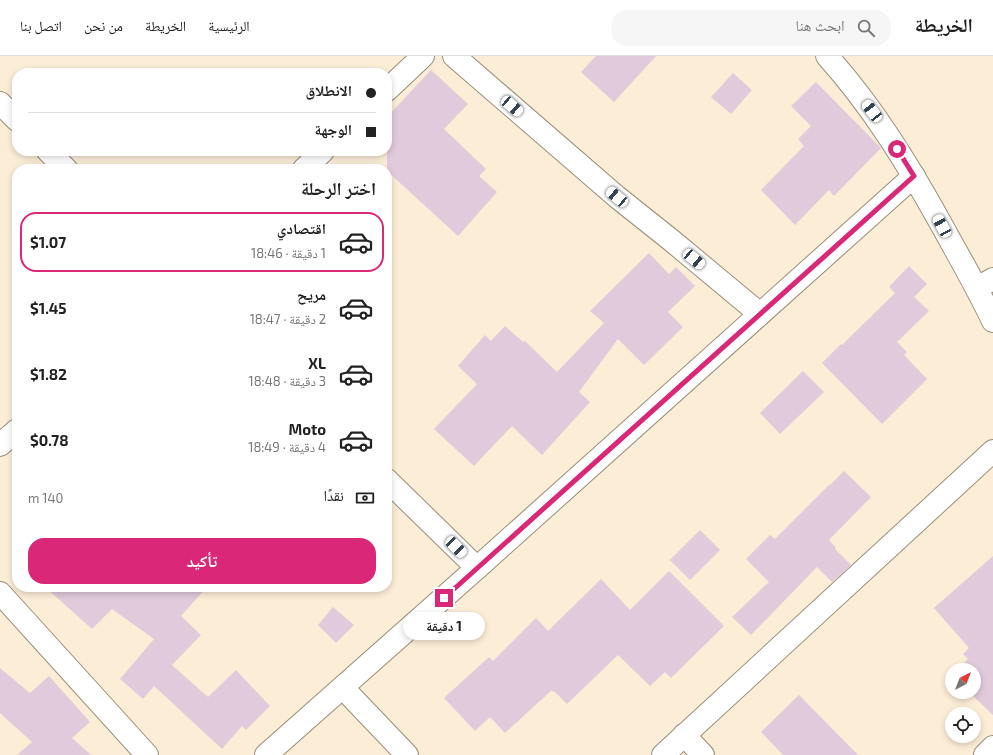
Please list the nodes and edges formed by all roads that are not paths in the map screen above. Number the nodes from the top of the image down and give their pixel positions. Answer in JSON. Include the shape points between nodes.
{"nodes":[{"id":1,"x":424,"y":56,"type":"edge"},
{"id":2,"x":454,"y":56,"type":"edge"},
{"id":3,"x":827,"y":56,"type":"edge"},
{"id":4,"x":392,"y":85,"type":"edge"},
{"id":5,"x":0,"y":103,"type":"edge"},
{"id":6,"x":12,"y":115,"type":"edge"},
{"id":7,"x":53,"y":156,"type":"edge"},
{"id":8,"x":318,"y":156,"type":"edge"},
{"id":9,"x":61,"y":164,"type":"edge"},
{"id":10,"x":309,"y":164,"type":"edge"},
{"id":11,"x":914,"y":176,"type":"junction"},
{"id":12,"x":985,"y":283,"type":"edge"},
{"id":13,"x":760,"y":314,"type":"junction"},
{"id":14,"x":993,"y":321,"type":"edge"},
{"id":15,"x":12,"y":434,"type":"edge"},
{"id":16,"x":0,"y":445,"type":"edge"},
{"id":17,"x":993,"y":451,"type":"edge"},
{"id":18,"x":392,"y":485,"type":"edge"},
{"id":19,"x":477,"y":568,"type":"junction"},
{"id":20,"x":0,"y":593,"type":"edge"},
{"id":21,"x":343,"y":688,"type":"junction"},
{"id":22,"x":684,"y":735,"type":"junction"},
{"id":23,"x":993,"y":747,"type":"edge"},
{"id":24,"x":147,"y":755,"type":"edge"},
{"id":25,"x":266,"y":755,"type":"edge"},
{"id":26,"x":407,"y":755,"type":"edge"},
{"id":27,"x":663,"y":755,"type":"edge"},
{"id":28,"x":703,"y":755,"type":"edge"},
{"id":29,"x":985,"y":755,"type":"edge"}],
"edges":[{"from":1,"to":4,"type":"street"},
{"from":2,"to":13,"type":"street","via":[[617,197]]},
{"from":3,"to":11,"type":"street","via":[[880,122]]},
{"from":5,"to":6,"type":"street"},
{"from":7,"to":9,"type":"street"},
{"from":8,"to":10,"type":"street"},
{"from":11,"to":12,"type":"street"},
{"from":11,"to":13,"type":"street"},
{"from":12,"to":14,"type":"street"},
{"from":13,"to":19,"type":"street"},
{"from":15,"to":16,"type":"street"},
{"from":17,"to":22,"type":"street"},
{"from":18,"to":19,"type":"street"},
{"from":19,"to":21,"type":"street"},
{"from":20,"to":24,"type":"street"},
{"from":21,"to":25,"type":"street"},
{"from":21,"to":26,"type":"street"},
{"from":22,"to":27,"type":"street"},
{"from":22,"to":28,"type":"street"},
{"from":23,"to":29,"type":"street"}]}
